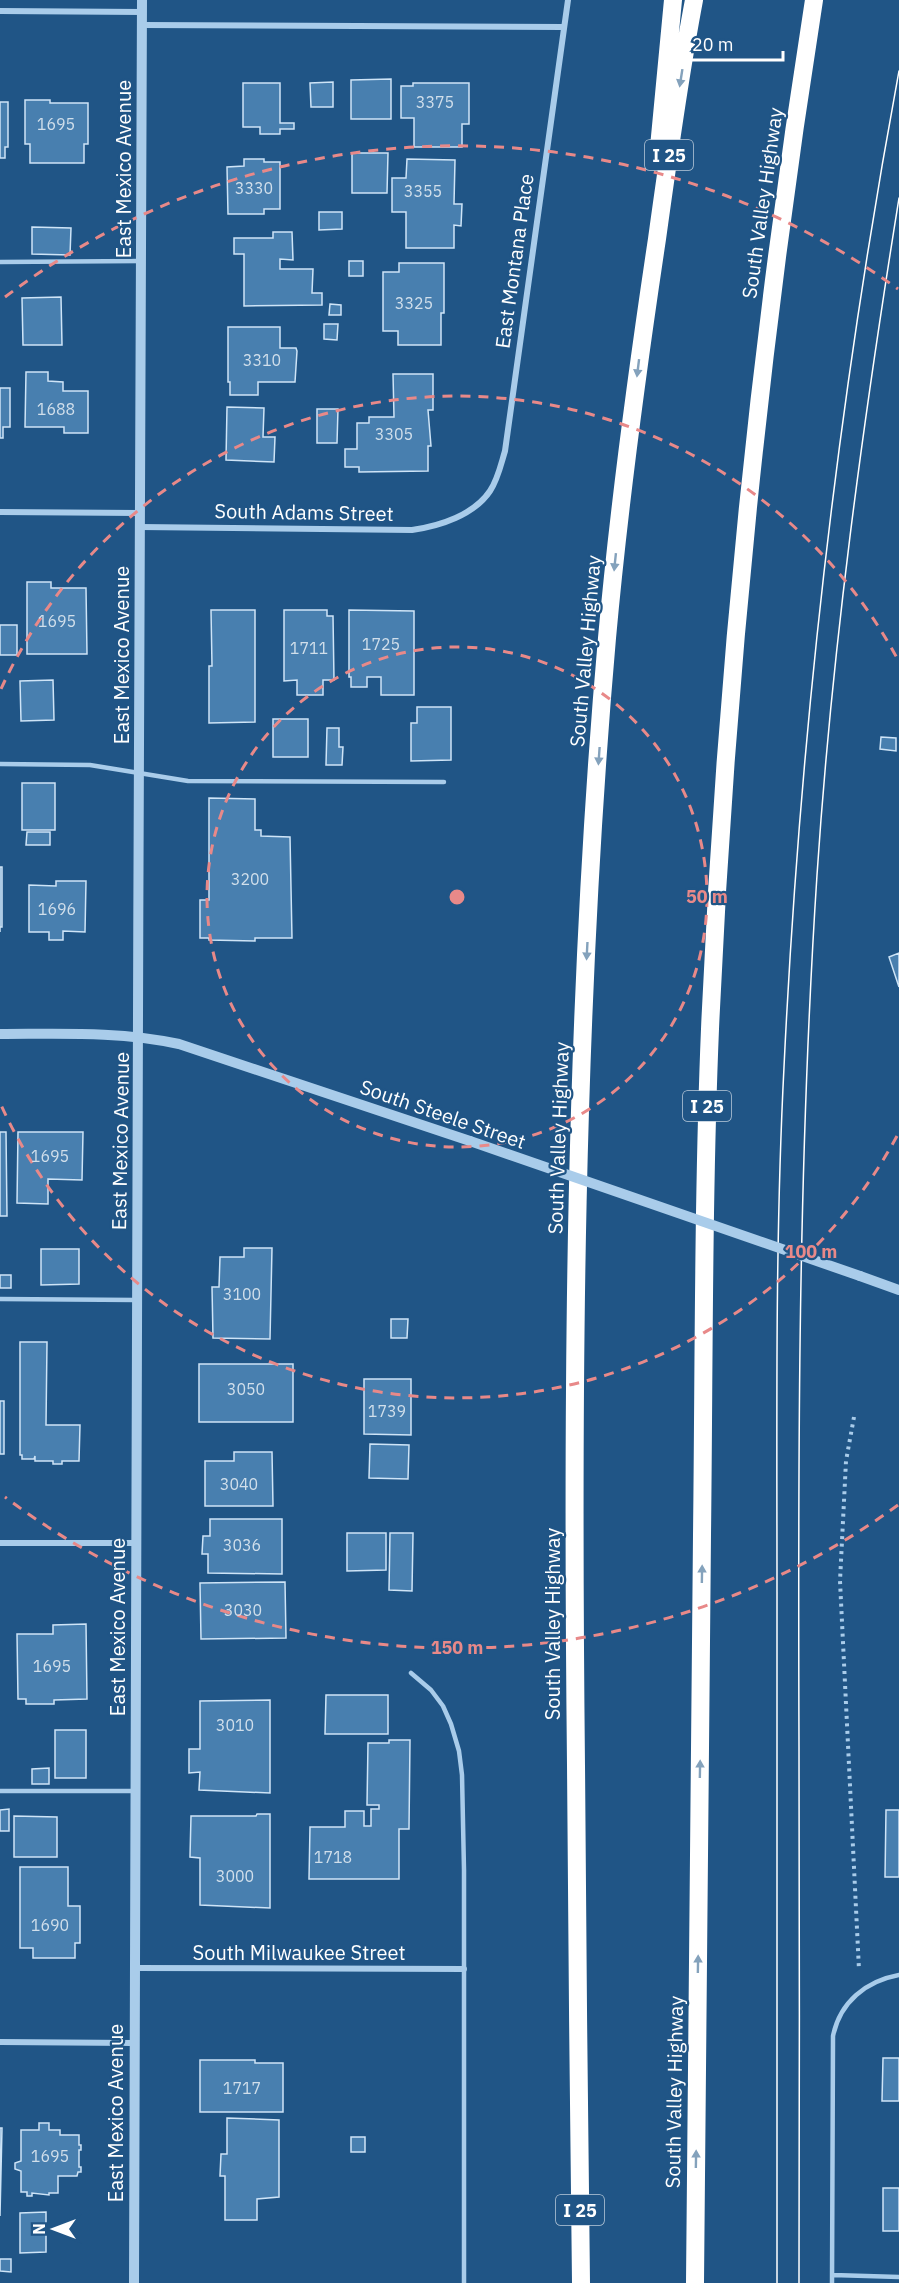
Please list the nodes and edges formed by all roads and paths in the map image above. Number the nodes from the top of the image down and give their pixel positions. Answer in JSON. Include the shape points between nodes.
{"nodes":[{"id":1,"x":568,"y":0,"type":"edge"},
{"id":2,"x":673,"y":0,"type":"edge"},
{"id":3,"x":694,"y":0,"type":"edge"},
{"id":4,"x":814,"y":0,"type":"edge"},
{"id":5,"x":142,"y":6,"type":"edge"},
{"id":6,"x":0,"y":11,"type":"edge"},
{"id":7,"x":142,"y":25,"type":"junction"},
{"id":8,"x":563,"y":27,"type":"junction"},
{"id":9,"x":141,"y":261,"type":"junction"},
{"id":10,"x":0,"y":262,"type":"edge"},
{"id":11,"x":646,"y":310,"type":"junction"},
{"id":12,"x":0,"y":512,"type":"edge"},
{"id":13,"x":139,"y":513,"type":"junction"},
{"id":14,"x":465,"y":513,"type":"joint"},
{"id":15,"x":140,"y":527,"type":"junction"},
{"id":16,"x":0,"y":764,"type":"edge"},
{"id":17,"x":138,"y":773,"type":"junction"},
{"id":18,"x":444,"y":782,"type":"dead end"},
{"id":19,"x":0,"y":1034,"type":"edge"},
{"id":20,"x":139,"y":1037,"type":"junction"},
{"id":21,"x":899,"y":1290,"type":"edge"},
{"id":22,"x":0,"y":1299,"type":"edge"},
{"id":23,"x":136,"y":1300,"type":"junction"},
{"id":24,"x":854,"y":1417,"type":"dead end"},
{"id":25,"x":0,"y":1543,"type":"edge"},
{"id":26,"x":136,"y":1544,"type":"junction"},
{"id":27,"x":411,"y":1673,"type":"dead end"},
{"id":28,"x":0,"y":1791,"type":"edge"},
{"id":29,"x":134,"y":1791,"type":"junction"},
{"id":30,"x":133,"y":1968,"type":"junction"},
{"id":31,"x":464,"y":1969,"type":"junction"},
{"id":32,"x":899,"y":1975,"type":"edge"},
{"id":33,"x":860,"y":1992,"type":"junction"},
{"id":34,"x":0,"y":2042,"type":"edge"},
{"id":35,"x":133,"y":2043,"type":"junction"},
{"id":36,"x":579,"y":2137,"type":"junction"},
{"id":37,"x":832,"y":2276,"type":"junction"},
{"id":38,"x":899,"y":2277,"type":"edge"},
{"id":39,"x":134,"y":2283,"type":"edge"},
{"id":40,"x":465,"y":2283,"type":"edge"},
{"id":41,"x":571,"y":2283,"type":"edge"},
{"id":42,"x":581,"y":2283,"type":"edge"},
{"id":43,"x":697,"y":2283,"type":"edge"},
{"id":44,"x":832,"y":2283,"type":"edge"}],
"edges":[{"from":1,"to":8,"type":"street","name":"East Montana Place"},
{"from":2,"to":11,"type":"highway"},
{"from":3,"to":11,"type":"highway","name":"South Valley Highway","number":"I 25","one_way":true},
{"from":43,"to":4,"type":"highway","name":"South Valley Highway","number":"I 25","one_way":true,"via":[[705,1178],[719,855],[762,367]]},
{"from":5,"to":6,"type":"street"},
{"from":5,"to":7,"type":"street","name":"East Mexico Avenue"},
{"from":7,"to":8,"type":"street"},
{"from":7,"to":9,"type":"street","name":"East Mexico Avenue"},
{"from":8,"to":14,"type":"street","name":"East Montana Place","via":[[504,451],[491,490]]},
{"from":9,"to":10,"type":"lane"},
{"from":9,"to":13,"type":"street","name":"East Mexico Avenue"},
{"from":11,"to":36,"type":"highway","name":"South Valley Highway","number":"I 25","one_way":true,"via":[[607,645],[582,1061],[574,1447]]},
{"from":12,"to":13,"type":"street"},
{"from":13,"to":15,"type":"street","name":"East Mexico Avenue"},
{"from":14,"to":15,"type":"street","name":"South Adams Street","via":[[412,530]]},
{"from":15,"to":17,"type":"street","name":"East Mexico Avenue"},
{"from":16,"to":17,"type":"lane","via":[[90,765]]},
{"from":17,"to":18,"type":"lane","via":[[188,782]]},
{"from":17,"to":20,"type":"street","name":"East Mexico Avenue"},
{"from":19,"to":20,"type":"street","name":"South Steele Street"},
{"from":20,"to":21,"type":"street","name":"South Steele Street","bridge":true,"via":[[197,1050]]},
{"from":20,"to":23,"type":"street","name":"East Mexico Avenue"},
{"from":22,"to":23,"type":"lane"},
{"from":23,"to":26,"type":"street","name":"East Mexico Avenue"},
{"from":24,"to":33,"type":"path","via":[[846,1461],[840,1581]]},
{"from":25,"to":26,"type":"street"},
{"from":26,"to":29,"type":"street","name":"East Mexico Avenue"},
{"from":27,"to":31,"type":"lane","via":[[443,1706],[459,1751]]},
{"from":28,"to":29,"type":"lane"},
{"from":29,"to":30,"type":"street","name":"East Mexico Avenue"},
{"from":30,"to":31,"type":"street","name":"South Milwaukee Street"},
{"from":30,"to":35,"type":"street","name":"East Mexico Avenue"},
{"from":31,"to":40,"type":"lane"},
{"from":32,"to":33,"type":"lane","via":[[874,1982]]},
{"from":33,"to":37,"type":"lane","via":[[840,2013],[833,2036]]},
{"from":34,"to":35,"type":"street"},
{"from":35,"to":39,"type":"street","name":"East Mexico Avenue"},
{"from":36,"to":41,"type":"highway"},
{"from":36,"to":42,"type":"highway","name":"South Valley Highway","number":"I 25"},
{"from":37,"to":38,"type":"lane"},
{"from":37,"to":44,"type":"lane"}]}
